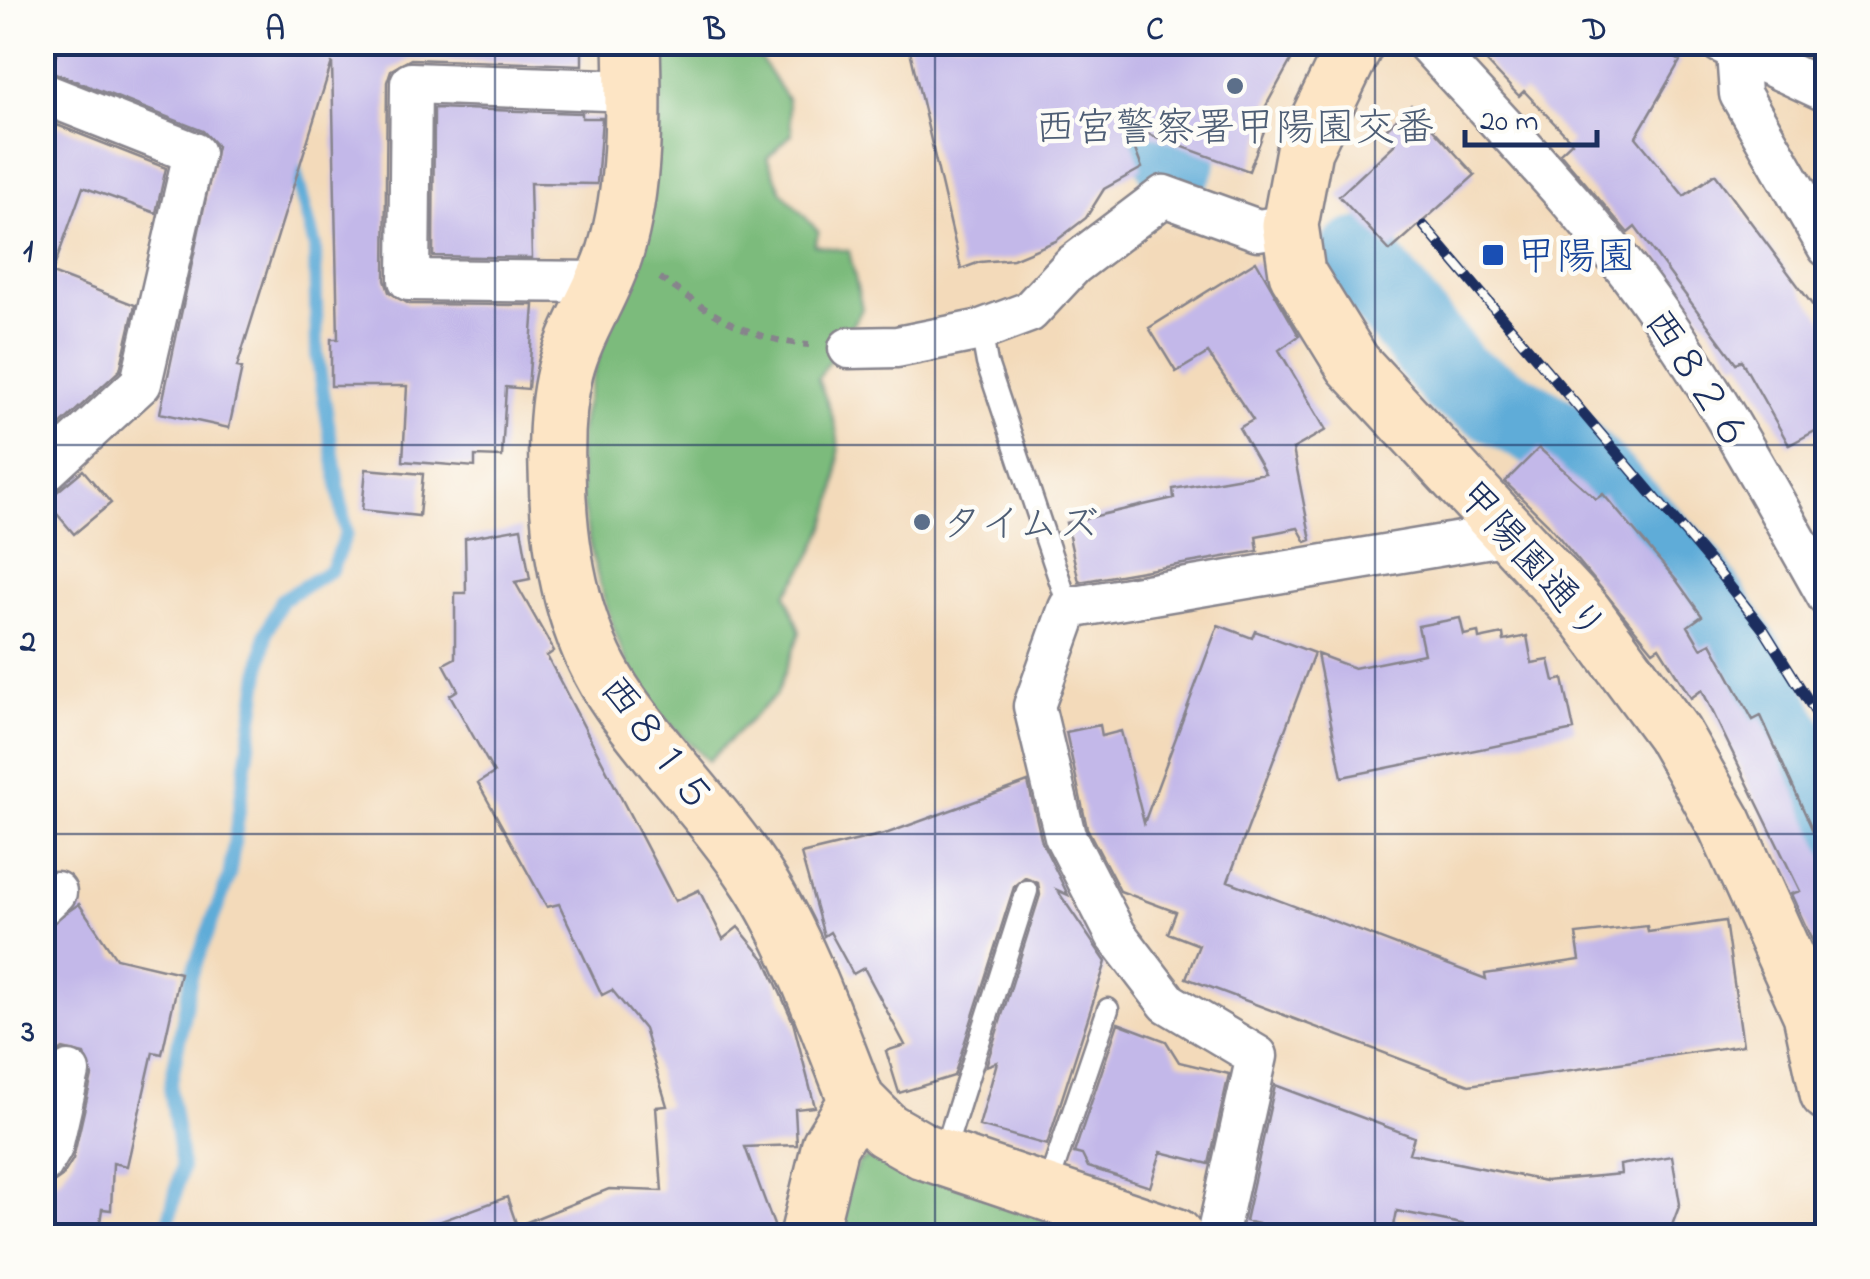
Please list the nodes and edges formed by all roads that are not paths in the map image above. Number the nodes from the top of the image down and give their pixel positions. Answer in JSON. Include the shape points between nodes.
{"nodes":[{"id":1,"x":1356,"y":42,"type":"edge"},
{"id":2,"x":1426,"y":42,"type":"edge"},
{"id":3,"x":1729,"y":47,"type":"edge"},
{"id":4,"x":633,"y":67,"type":"edge"},
{"id":5,"x":1828,"y":92,"type":"edge"},
{"id":6,"x":42,"y":93,"type":"edge"},
{"id":7,"x":1290,"y":225,"type":"junction"},
{"id":8,"x":1828,"y":247,"type":"edge"},
{"id":9,"x":609,"y":268,"type":"junction"},
{"id":10,"x":982,"y":330,"type":"junction"},
{"id":11,"x":849,"y":348,"type":"dead end"},
{"id":12,"x":42,"y":474,"type":"edge"},
{"id":13,"x":1509,"y":534,"type":"junction"},
{"id":14,"x":1828,"y":598,"type":"edge"},
{"id":15,"x":1069,"y":608,"type":"junction"},
{"id":16,"x":1027,"y":891,"type":"dead end"},
{"id":17,"x":1108,"y":1009,"type":"dead end"},
{"id":18,"x":70,"y":1072,"type":"dead end"},
{"id":19,"x":1828,"y":1094,"type":"edge"},
{"id":20,"x":858,"y":1101,"type":"junction"},
{"id":21,"x":942,"y":1158,"type":"junction"},
{"id":22,"x":42,"y":1164,"type":"edge"},
{"id":23,"x":1046,"y":1191,"type":"junction"},
{"id":24,"x":808,"y":1236,"type":"edge"},
{"id":25,"x":1175,"y":1236,"type":"edge"},
{"id":26,"x":1217,"y":1236,"type":"edge"}],
"edges":[{"from":1,"to":7,"type":"street","name":"甲陽園通り","via":[[1304,150]]},
{"from":2,"to":14,"type":"street","name":"西８２６","via":[[1579,210],[1658,312],[1719,402]]},
{"from":3,"to":5,"type":"street"},
{"from":3,"to":8,"type":"street","via":[[1740,94]]},
{"from":4,"to":9,"type":"street","name":"西８１５","via":[[630,159]]},
{"from":4,"to":9,"type":"street","via":[[411,83],[409,280]]},
{"from":6,"to":12,"type":"street","via":[[194,153],[141,383]]},
{"from":7,"to":10,"type":"street","via":[[1258,230],[1164,196],[1073,265],[1029,312]]},
{"from":7,"to":13,"type":"street","name":"甲陽園通り","via":[[1297,273],[1353,364]]},
{"from":9,"to":20,"type":"street","name":"西８１５","via":[[566,372],[556,465],[570,595],[619,701],[761,884]]},
{"from":10,"to":11,"type":"street","via":[[897,347]]},
{"from":10,"to":15,"type":"lane","via":[[987,364]]},
{"from":13,"to":15,"type":"street"},
{"from":13,"to":19,"type":"street","name":"甲陽園通り","via":[[1626,665],[1725,824],[1811,1014]]},
{"from":15,"to":26,"type":"street","via":[[1034,706],[1065,836],[1116,935],[1168,1002],[1257,1056]]},
{"from":16,"to":21,"type":"lane"},
{"from":17,"to":23,"type":"lane"},
{"from":18,"to":22,"type":"street"},
{"from":20,"to":21,"type":"street","via":[[886,1130]]},
{"from":20,"to":24,"type":"street","via":[[830,1145]]},
{"from":21,"to":23,"type":"street"},
{"from":23,"to":25,"type":"street"}]}
